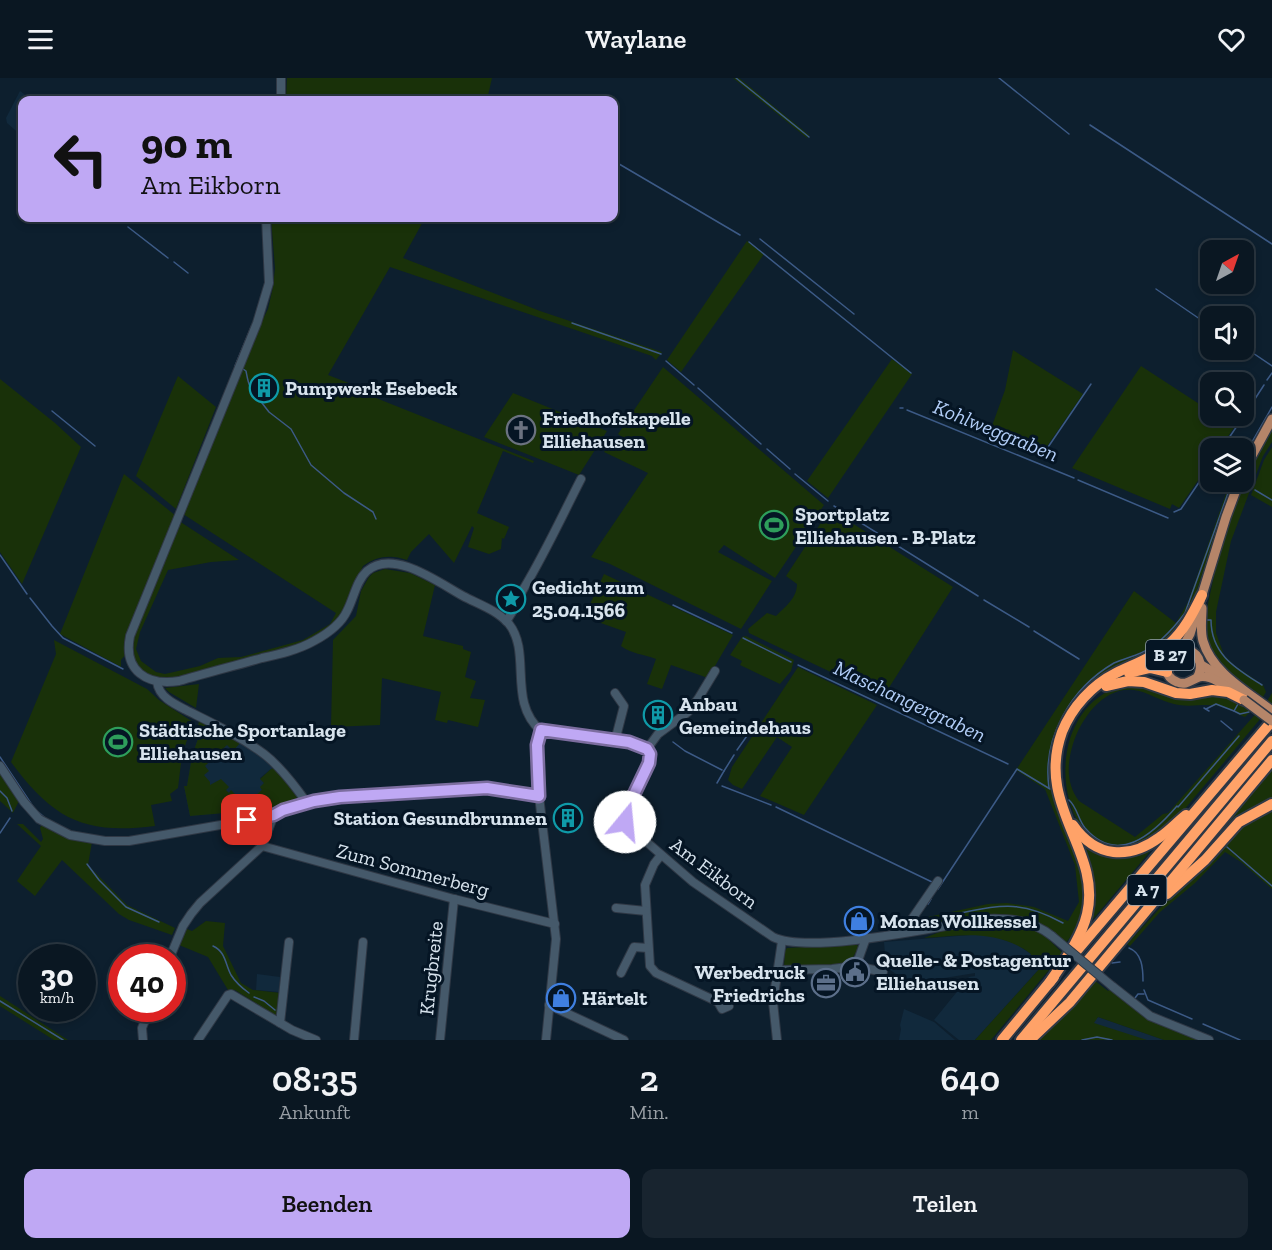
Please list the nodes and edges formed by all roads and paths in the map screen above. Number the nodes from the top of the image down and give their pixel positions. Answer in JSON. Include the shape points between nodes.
{"nodes":[{"id":1,"x":280,"y":78,"type":"edge"},
{"id":2,"x":281,"y":96,"type":"edge"},
{"id":3,"x":266,"y":222,"type":"edge"},
{"id":4,"x":1272,"y":419,"type":"edge"},
{"id":5,"x":1254,"y":448,"type":"edge"},
{"id":6,"x":581,"y":479,"type":"dead end"},
{"id":7,"x":1236,"y":492,"type":"edge"},
{"id":8,"x":1213,"y":562,"type":"junction"},
{"id":9,"x":1202,"y":595,"type":"junction"},
{"id":10,"x":1202,"y":608,"type":"junction"},
{"id":11,"x":506,"y":621,"type":"junction"},
{"id":12,"x":1182,"y":649,"type":"junction"},
{"id":13,"x":1193,"y":652,"type":"junction"},
{"id":14,"x":1168,"y":657,"type":"junction"},
{"id":15,"x":1201,"y":665,"type":"junction"},
{"id":16,"x":1129,"y":667,"type":"junction"},
{"id":17,"x":715,"y":671,"type":"dead end"},
{"id":18,"x":1167,"y":672,"type":"junction"},
{"id":19,"x":1197,"y":678,"type":"junction"},
{"id":20,"x":157,"y":682,"type":"junction"},
{"id":21,"x":1106,"y":686,"type":"junction"},
{"id":22,"x":615,"y":693,"type":"dead end"},
{"id":23,"x":1246,"y":696,"type":"junction"},
{"id":24,"x":1272,"y":711,"type":"edge"},
{"id":25,"x":1272,"y":721,"type":"edge"},
{"id":26,"x":541,"y":730,"type":"junction"},
{"id":27,"x":615,"y":741,"type":"junction"},
{"id":28,"x":1272,"y":741,"type":"edge"},
{"id":29,"x":647,"y":749,"type":"junction"},
{"id":30,"x":1272,"y":760,"type":"edge"},
{"id":31,"x":0,"y":766,"type":"edge"},
{"id":32,"x":539,"y":796,"type":"junction"},
{"id":33,"x":1207,"y":798,"type":"junction"},
{"id":34,"x":308,"y":803,"type":"junction"},
{"id":35,"x":1272,"y":804,"type":"edge"},
{"id":36,"x":274,"y":815,"type":"junction"},
{"id":37,"x":262,"y":846,"type":"junction"},
{"id":38,"x":662,"y":855,"type":"junction"},
{"id":39,"x":938,"y":881,"type":"dead end"},
{"id":40,"x":454,"y":899,"type":"junction"},
{"id":41,"x":616,"y":908,"type":"dead end"},
{"id":42,"x":646,"y":910,"type":"junction"},
{"id":43,"x":1144,"y":914,"type":"junction"},
{"id":44,"x":555,"y":924,"type":"junction"},
{"id":45,"x":903,"y":932,"type":"junction"},
{"id":46,"x":866,"y":938,"type":"junction"},
{"id":47,"x":289,"y":942,"type":"dead end"},
{"id":48,"x":363,"y":942,"type":"dead end"},
{"id":49,"x":782,"y":942,"type":"junction"},
{"id":50,"x":175,"y":944,"type":"edge"},
{"id":51,"x":648,"y":948,"type":"junction"},
{"id":52,"x":855,"y":966,"type":"junction"},
{"id":53,"x":778,"y":970,"type":"junction"},
{"id":54,"x":883,"y":972,"type":"dead end"},
{"id":55,"x":621,"y":973,"type":"dead end"},
{"id":56,"x":1050,"y":982,"type":"junction"},
{"id":57,"x":718,"y":1002,"type":"dead end"},
{"id":58,"x":549,"y":1005,"type":"junction"},
{"id":59,"x":144,"y":1022,"type":"edge"},
{"id":60,"x":280,"y":1023,"type":"junction"},
{"id":61,"x":143,"y":1040,"type":"edge"},
{"id":62,"x":198,"y":1040,"type":"edge"},
{"id":63,"x":316,"y":1040,"type":"edge"},
{"id":64,"x":354,"y":1040,"type":"edge"},
{"id":65,"x":440,"y":1040,"type":"edge"},
{"id":66,"x":546,"y":1040,"type":"edge"},
{"id":67,"x":624,"y":1040,"type":"edge"},
{"id":68,"x":777,"y":1040,"type":"edge"},
{"id":69,"x":1002,"y":1040,"type":"edge"},
{"id":70,"x":1021,"y":1040,"type":"edge"},
{"id":71,"x":1030,"y":1040,"type":"edge"},
{"id":72,"x":1209,"y":1040,"type":"edge"}],
"edges":[{"from":1,"to":2,"type":"street"},
{"from":3,"to":20,"type":"street","via":[[269,277],[263,307],[130,636],[129,654],[136,671]]},
{"from":4,"to":5,"type":"main road"},
{"from":6,"to":11,"type":"street"},
{"from":7,"to":8,"type":"main road"},
{"from":8,"to":9,"type":"main road"},
{"from":8,"to":10,"type":"main road"},
{"from":9,"to":12,"type":"main road"},
{"from":9,"to":16,"type":"highway","via":[[1169,644]]},
{"from":10,"to":13,"type":"main road"},
{"from":10,"to":23,"type":"main road","via":[[1201,630],[1207,652]]},
{"from":11,"to":20,"type":"street","via":[[426,574],[383,563],[363,574],[344,617],[314,641],[179,681]]},
{"from":11,"to":26,"type":"street","via":[[517,643],[523,703]]},
{"from":12,"to":13,"type":"main road","number":"B 27"},
{"from":12,"to":14,"type":"main road","number":"B 27"},
{"from":13,"to":15,"type":"main road","number":"B 27"},
{"from":14,"to":16,"type":"highway"},
{"from":14,"to":18,"type":"main road","number":"B 27"},
{"from":15,"to":19,"type":"main road","number":"B 27"},
{"from":15,"to":23,"type":"main road","number":"B 27"},
{"from":16,"to":56,"type":"highway","via":[[1081,700],[1058,746],[1059,801],[1082,860],[1089,896],[1081,933]]},
{"from":17,"to":29,"type":"street","via":[[688,712],[658,734]]},
{"from":18,"to":19,"type":"main road","number":"B 27","via":[[1178,683]]},
{"from":18,"to":21,"type":"highway","via":[[1141,669]]},
{"from":19,"to":23,"type":"main road","number":"B 27","via":[[1208,677]]},
{"from":20,"to":34,"type":"street","via":[[165,698],[263,753]]},
{"from":21,"to":23,"type":"highway","via":[[1135,681],[1176,693],[1212,690]]},
{"from":21,"to":33,"type":"highway","via":[[1091,698],[1073,723],[1061,759],[1063,804],[1083,838],[1104,851],[1135,850],[1161,837]]},
{"from":22,"to":27,"type":"street","via":[[624,706]]},
{"from":23,"to":24,"type":"main road","number":"B 27"},
{"from":23,"to":25,"type":"main road","number":"B 27","bridge":true},
{"from":25,"to":33,"type":"highway","number":"A 7"},
{"from":26,"to":27,"type":"street"},
{"from":26,"to":32,"type":"street","via":[[537,745]]},
{"from":27,"to":29,"type":"street"},
{"from":28,"to":70,"type":"highway","number":"A 7"},
{"from":29,"to":38,"type":"street","name":"Am Eikborn","via":[[649,763],[625,819]]},
{"from":30,"to":43,"type":"highway"},
{"from":31,"to":36,"type":"street","via":[[39,819],[70,835],[93,840],[129,841]]},
{"from":32,"to":34,"type":"street","via":[[487,788],[340,797]]},
{"from":32,"to":44,"type":"street"},
{"from":33,"to":56,"type":"highway","number":"A 7"},
{"from":34,"to":36,"type":"street"},
{"from":35,"to":43,"type":"highway","via":[[1239,822],[1195,870]]},
{"from":36,"to":37,"type":"street"},
{"from":37,"to":40,"type":"street","name":"Zum Sommerberg"},
{"from":37,"to":50,"type":"street","via":[[200,903]]},
{"from":38,"to":42,"type":"street","via":[[647,877]]},
{"from":38,"to":49,"type":"street","name":"Am Eikborn"},
{"from":39,"to":45,"type":"street"},
{"from":40,"to":44,"type":"street","name":"Zum Sommerberg"},
{"from":40,"to":65,"type":"street","name":"Krugbreite"},
{"from":41,"to":42,"type":"street"},
{"from":42,"to":51,"type":"street"},
{"from":43,"to":71,"type":"highway","via":[[1067,1006]]},
{"from":44,"to":58,"type":"street"},
{"from":45,"to":46,"type":"street"},
{"from":45,"to":72,"type":"street","bridge":true,"via":[[985,919],[1019,920],[1052,936],[1150,1016]]},
{"from":46,"to":49,"type":"street"},
{"from":46,"to":52,"type":"street"},
{"from":47,"to":60,"type":"street"},
{"from":48,"to":64,"type":"street"},
{"from":49,"to":53,"type":"street"},
{"from":51,"to":55,"type":"street","via":[[634,947]]},
{"from":51,"to":57,"type":"street","via":[[650,966],[656,973]]},
{"from":52,"to":53,"type":"street"},
{"from":52,"to":54,"type":"street"},
{"from":53,"to":68,"type":"street","via":[[772,1002]]},
{"from":56,"to":69,"type":"highway","number":"A 7"},
{"from":58,"to":66,"type":"street"},
{"from":58,"to":67,"type":"street"},
{"from":59,"to":61,"type":"street"},
{"from":60,"to":62,"type":"street","via":[[231,994]]},
{"from":60,"to":63,"type":"street"}]}
